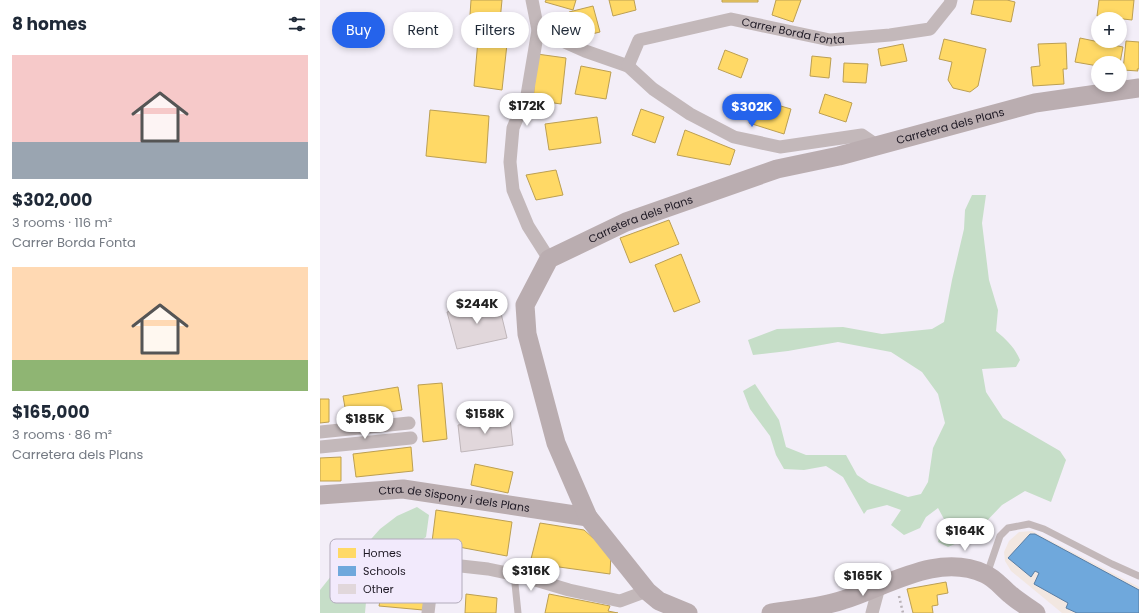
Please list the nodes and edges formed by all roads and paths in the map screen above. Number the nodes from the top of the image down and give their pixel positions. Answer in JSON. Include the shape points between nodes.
{"nodes":[{"id":1,"x":532,"y":0,"type":"edge"},
{"id":2,"x":952,"y":0,"type":"edge"},
{"id":3,"x":537,"y":25,"type":"edge"},
{"id":4,"x":537,"y":36,"type":"edge"},
{"id":5,"x":576,"y":48,"type":"edge"},
{"id":6,"x":628,"y":66,"type":"junction"},
{"id":7,"x":1139,"y":88,"type":"edge"},
{"id":8,"x":878,"y":146,"type":"junction"},
{"id":9,"x":549,"y":259,"type":"junction"},
{"id":10,"x":409,"y":423,"type":"dead end"},
{"id":11,"x":320,"y":432,"type":"edge"},
{"id":12,"x":411,"y":438,"type":"dead end"},
{"id":13,"x":320,"y":447,"type":"edge"},
{"id":14,"x":320,"y":495,"type":"edge"},
{"id":15,"x":588,"y":517,"type":"junction"},
{"id":16,"x":462,"y":566,"type":"edge"},
{"id":17,"x":514,"y":574,"type":"junction"},
{"id":18,"x":987,"y":574,"type":"junction"},
{"id":19,"x":1139,"y":576,"type":"edge"},
{"id":20,"x":879,"y":586,"type":"junction"},
{"id":21,"x":647,"y":591,"type":"junction"},
{"id":22,"x":429,"y":603,"type":"edge"},
{"id":23,"x":428,"y":613,"type":"edge"},
{"id":24,"x":518,"y":613,"type":"edge"},
{"id":25,"x":688,"y":613,"type":"edge"},
{"id":26,"x":771,"y":613,"type":"edge"},
{"id":27,"x":872,"y":613,"type":"edge"},
{"id":28,"x":1036,"y":613,"type":"edge"}],
"edges":[{"from":1,"to":3,"type":"street"},
{"from":2,"to":6,"type":"street","name":"Carrer Borda Fonta","via":[[930,29],[830,40],[731,19],[639,40]]},
{"from":4,"to":9,"type":"street","via":[[527,94],[513,128],[510,162],[513,190],[528,226]]},
{"from":5,"to":6,"type":"street"},
{"from":6,"to":8,"type":"street","via":[[654,89],[690,114],[734,137],[780,147],[862,135]]},
{"from":7,"to":8,"type":"main road","name":"Carretera dels Plans","via":[[1035,103]]},
{"from":8,"to":9,"type":"main road","name":"Carretera dels Plans","via":[[777,169],[626,222]]},
{"from":9,"to":15,"type":"main road","via":[[525,305],[527,334],[556,443]]},
{"from":10,"to":11,"type":"street"},
{"from":12,"to":13,"type":"street"},
{"from":14,"to":15,"type":"main road","name":"Ctra. de Sispony i dels Plans","via":[[403,489]]},
{"from":15,"to":21,"type":"main road"},
{"from":16,"to":17,"type":"street"},
{"from":17,"to":21,"type":"street","via":[[569,590],[620,600]]},
{"from":17,"to":24,"type":"lane"},
{"from":18,"to":19,"type":"lane","via":[[1000,536],[1008,528],[1029,524]]},
{"from":18,"to":20,"type":"main road","via":[[964,567],[932,568]]},
{"from":18,"to":28,"type":"main road","via":[[1011,596]]},
{"from":20,"to":26,"type":"main road","via":[[836,602]]},
{"from":20,"to":27,"type":"street"},
{"from":21,"to":25,"type":"main road","via":[[659,601]]},
{"from":22,"to":23,"type":"street"}]}
